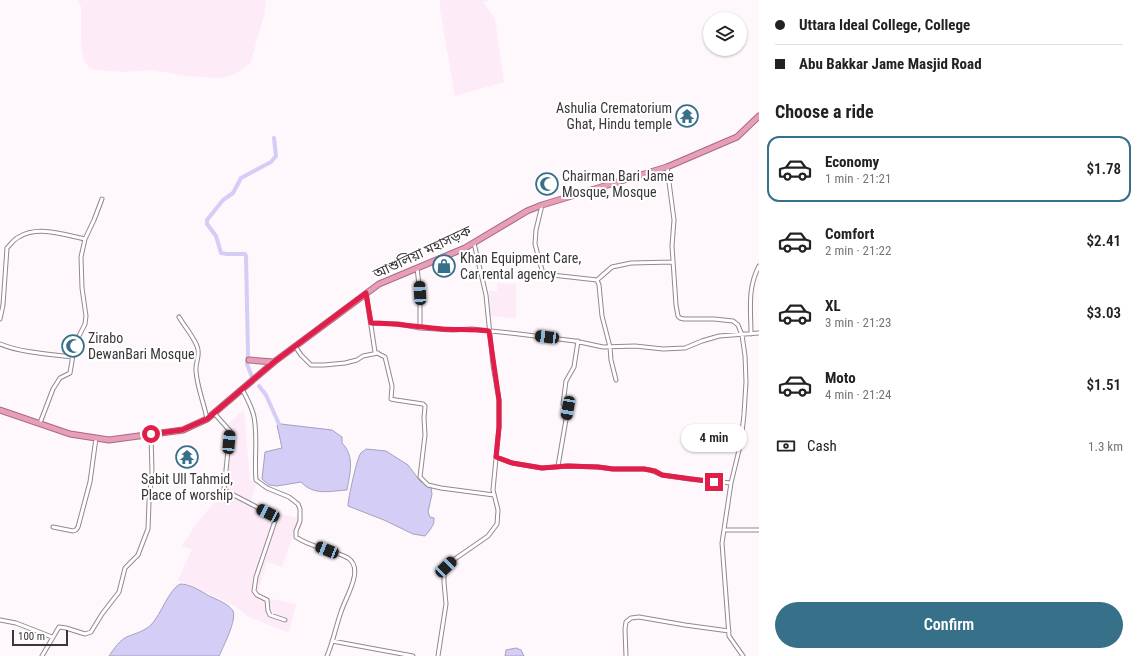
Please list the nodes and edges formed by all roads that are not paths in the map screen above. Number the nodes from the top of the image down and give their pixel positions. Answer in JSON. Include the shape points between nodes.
{"nodes":[{"id":1,"x":759,"y":116,"type":"edge"},
{"id":2,"x":667,"y":167,"type":"junction"},
{"id":3,"x":102,"y":199,"type":"dead end"},
{"id":4,"x":542,"y":205,"type":"junction"},
{"id":5,"x":85,"y":239,"type":"junction"},
{"id":6,"x":474,"y":243,"type":"junction"},
{"id":7,"x":673,"y":262,"type":"junction"},
{"id":8,"x":759,"y":266,"type":"edge"},
{"id":9,"x":418,"y":268,"type":"junction"},
{"id":10,"x":597,"y":280,"type":"junction"},
{"id":11,"x":366,"y":293,"type":"junction"},
{"id":12,"x":179,"y":317,"type":"dead end"},
{"id":13,"x":0,"y":319,"type":"edge"},
{"id":14,"x":371,"y":323,"type":"junction"},
{"id":15,"x":420,"y":328,"type":"junction"},
{"id":16,"x":489,"y":331,"type":"junction"},
{"id":17,"x":759,"y":333,"type":"edge"},
{"id":18,"x":751,"y":334,"type":"junction"},
{"id":19,"x":742,"y":335,"type":"junction"},
{"id":20,"x":578,"y":342,"type":"junction"},
{"id":21,"x":0,"y":344,"type":"edge"},
{"id":22,"x":295,"y":346,"type":"junction"},
{"id":23,"x":610,"y":347,"type":"junction"},
{"id":24,"x":378,"y":354,"type":"junction"},
{"id":25,"x":72,"y":357,"type":"junction"},
{"id":26,"x":249,"y":360,"type":"dead end"},
{"id":27,"x":274,"y":362,"type":"junction"},
{"id":28,"x":616,"y":380,"type":"dead end"},
{"id":29,"x":242,"y":388,"type":"junction"},
{"id":30,"x":0,"y":410,"type":"edge"},
{"id":31,"x":214,"y":413,"type":"junction"},
{"id":32,"x":207,"y":419,"type":"junction"},
{"id":33,"x":40,"y":423,"type":"junction"},
{"id":34,"x":151,"y":434,"type":"junction"},
{"id":35,"x":96,"y":438,"type":"junction"},
{"id":36,"x":496,"y":457,"type":"junction"},
{"id":37,"x":558,"y":466,"type":"junction"},
{"id":38,"x":731,"y":483,"type":"junction"},
{"id":39,"x":494,"y":495,"type":"junction"},
{"id":40,"x":53,"y":527,"type":"dead end"},
{"id":41,"x":724,"y":530,"type":"junction"},
{"id":42,"x":759,"y":530,"type":"edge"},
{"id":43,"x":0,"y":620,"type":"edge"},
{"id":44,"x":285,"y":620,"type":"dead end"},
{"id":45,"x":729,"y":631,"type":"junction"},
{"id":46,"x":52,"y":638,"type":"junction"},
{"id":47,"x":332,"y":641,"type":"junction"},
{"id":48,"x":42,"y":656,"type":"edge"},
{"id":49,"x":328,"y":656,"type":"edge"},
{"id":50,"x":413,"y":656,"type":"edge"},
{"id":51,"x":438,"y":656,"type":"edge"},
{"id":52,"x":626,"y":656,"type":"edge"},
{"id":53,"x":743,"y":656,"type":"edge"}],
"edges":[{"from":1,"to":2,"type":"highway","name":"আশুলিয়া মহাসড়ক","via":[[736,137]]},
{"from":2,"to":4,"type":"highway","name":"আশুলিয়া মহাসড়ক"},
{"from":2,"to":7,"type":"street","via":[[674,220]]},
{"from":3,"to":5,"type":"street"},
{"from":4,"to":6,"type":"highway","name":"আশুলিয়া মহাসড়ক","via":[[527,211]]},
{"from":4,"to":10,"type":"street","via":[[535,244],[543,274]]},
{"from":5,"to":13,"type":"street","via":[[51,232],[28,233],[18,237],[7,248]]},
{"from":5,"to":25,"type":"street","via":[[81,257],[86,316]]},
{"from":6,"to":9,"type":"highway","name":"আশুলিয়া মহাসড়ক"},
{"from":6,"to":16,"type":"street","via":[[486,295]]},
{"from":7,"to":10,"type":"street","via":[[612,267]]},
{"from":7,"to":19,"type":"street","via":[[676,305],[680,318],[733,321]]},
{"from":8,"to":18,"type":"street","via":[[751,288]]},
{"from":9,"to":11,"type":"highway","name":"আশুলিয়া মহাসড়ক","via":[[379,284]]},
{"from":9,"to":15,"type":"street"},
{"from":10,"to":23,"type":"street"},
{"from":11,"to":14,"type":"street"},
{"from":11,"to":22,"type":"highway","name":"আশুলিয়া মহাসড়ক"},
{"from":12,"to":32,"type":"street","via":[[199,353],[196,371]]},
{"from":14,"to":15,"type":"street"},
{"from":14,"to":24,"type":"street","via":[[375,352]]},
{"from":15,"to":16,"type":"street"},
{"from":16,"to":20,"type":"street"},
{"from":16,"to":36,"type":"street","via":[[499,400]]},
{"from":17,"to":18,"type":"street"},
{"from":18,"to":19,"type":"street"},
{"from":19,"to":23,"type":"street","via":[[719,336],[685,348]]},
{"from":19,"to":38,"type":"street","via":[[746,382],[744,414],[741,442]]},
{"from":20,"to":23,"type":"street"},
{"from":20,"to":37,"type":"street","via":[[574,368],[566,381],[563,404],[568,408]]},
{"from":21,"to":25,"type":"street","via":[[32,353]]},
{"from":22,"to":24,"type":"street","via":[[311,365],[345,363],[363,356]]},
{"from":22,"to":27,"type":"highway","name":"আশুলিয়া মহাসড়ক"},
{"from":23,"to":28,"type":"street"},
{"from":24,"to":39,"type":"street","via":[[385,357],[392,380],[392,400],[425,406],[425,436],[420,476],[422,480],[428,485],[441,488]]},
{"from":25,"to":33,"type":"street","via":[[70,373],[60,378],[53,389]]},
{"from":26,"to":27,"type":"highway"},
{"from":27,"to":29,"type":"highway","name":"আশুলিয়া মহাসড়ক"},
{"from":29,"to":31,"type":"highway","name":"আশুলিয়া মহাসড়ক"},
{"from":29,"to":47,"type":"street","via":[[254,418],[256,480],[298,504],[300,521],[296,537],[346,557],[354,565],[353,585],[341,610]]},
{"from":30,"to":33,"type":"highway","name":"আশুলিয়া মহাসড়ক"},
{"from":31,"to":32,"type":"highway","name":"আশুলিয়া মহাসড়ক"},
{"from":31,"to":44,"type":"street","via":[[230,431],[224,490],[274,516],[276,521],[256,577],[254,591],[267,600],[270,615]]},
{"from":32,"to":34,"type":"highway","name":"আশুলিয়া মহাসড়ক","via":[[182,430]]},
{"from":33,"to":35,"type":"highway","name":"আশুলিয়া মহাসড়ক","via":[[70,434]]},
{"from":34,"to":35,"type":"highway","name":"আশুলিয়া মহাসড়ক","via":[[109,440]]},
{"from":34,"to":46,"type":"street","via":[[153,460],[148,529],[138,555],[127,565],[120,592],[91,632],[85,634],[61,627]]},
{"from":35,"to":40,"type":"street","via":[[90,482],[78,527],[73,531]]},
{"from":36,"to":37,"type":"street","via":[[528,466]]},
{"from":36,"to":39,"type":"street","via":[[492,490]]},
{"from":37,"to":38,"type":"street","via":[[644,469],[662,475]]},
{"from":38,"to":41,"type":"street"},
{"from":39,"to":51,"type":"street","via":[[498,510],[497,524],[488,536],[452,561],[444,572],[446,604]]},
{"from":41,"to":42,"type":"street"},
{"from":41,"to":45,"type":"street","via":[[722,543]]},
{"from":43,"to":46,"type":"street","via":[[16,623]]},
{"from":45,"to":52,"type":"street","via":[[639,617],[631,618],[626,622],[625,629]]},
{"from":45,"to":53,"type":"street","via":[[729,636]]},
{"from":46,"to":48,"type":"street"},
{"from":47,"to":49,"type":"street"},
{"from":47,"to":50,"type":"street"}]}
